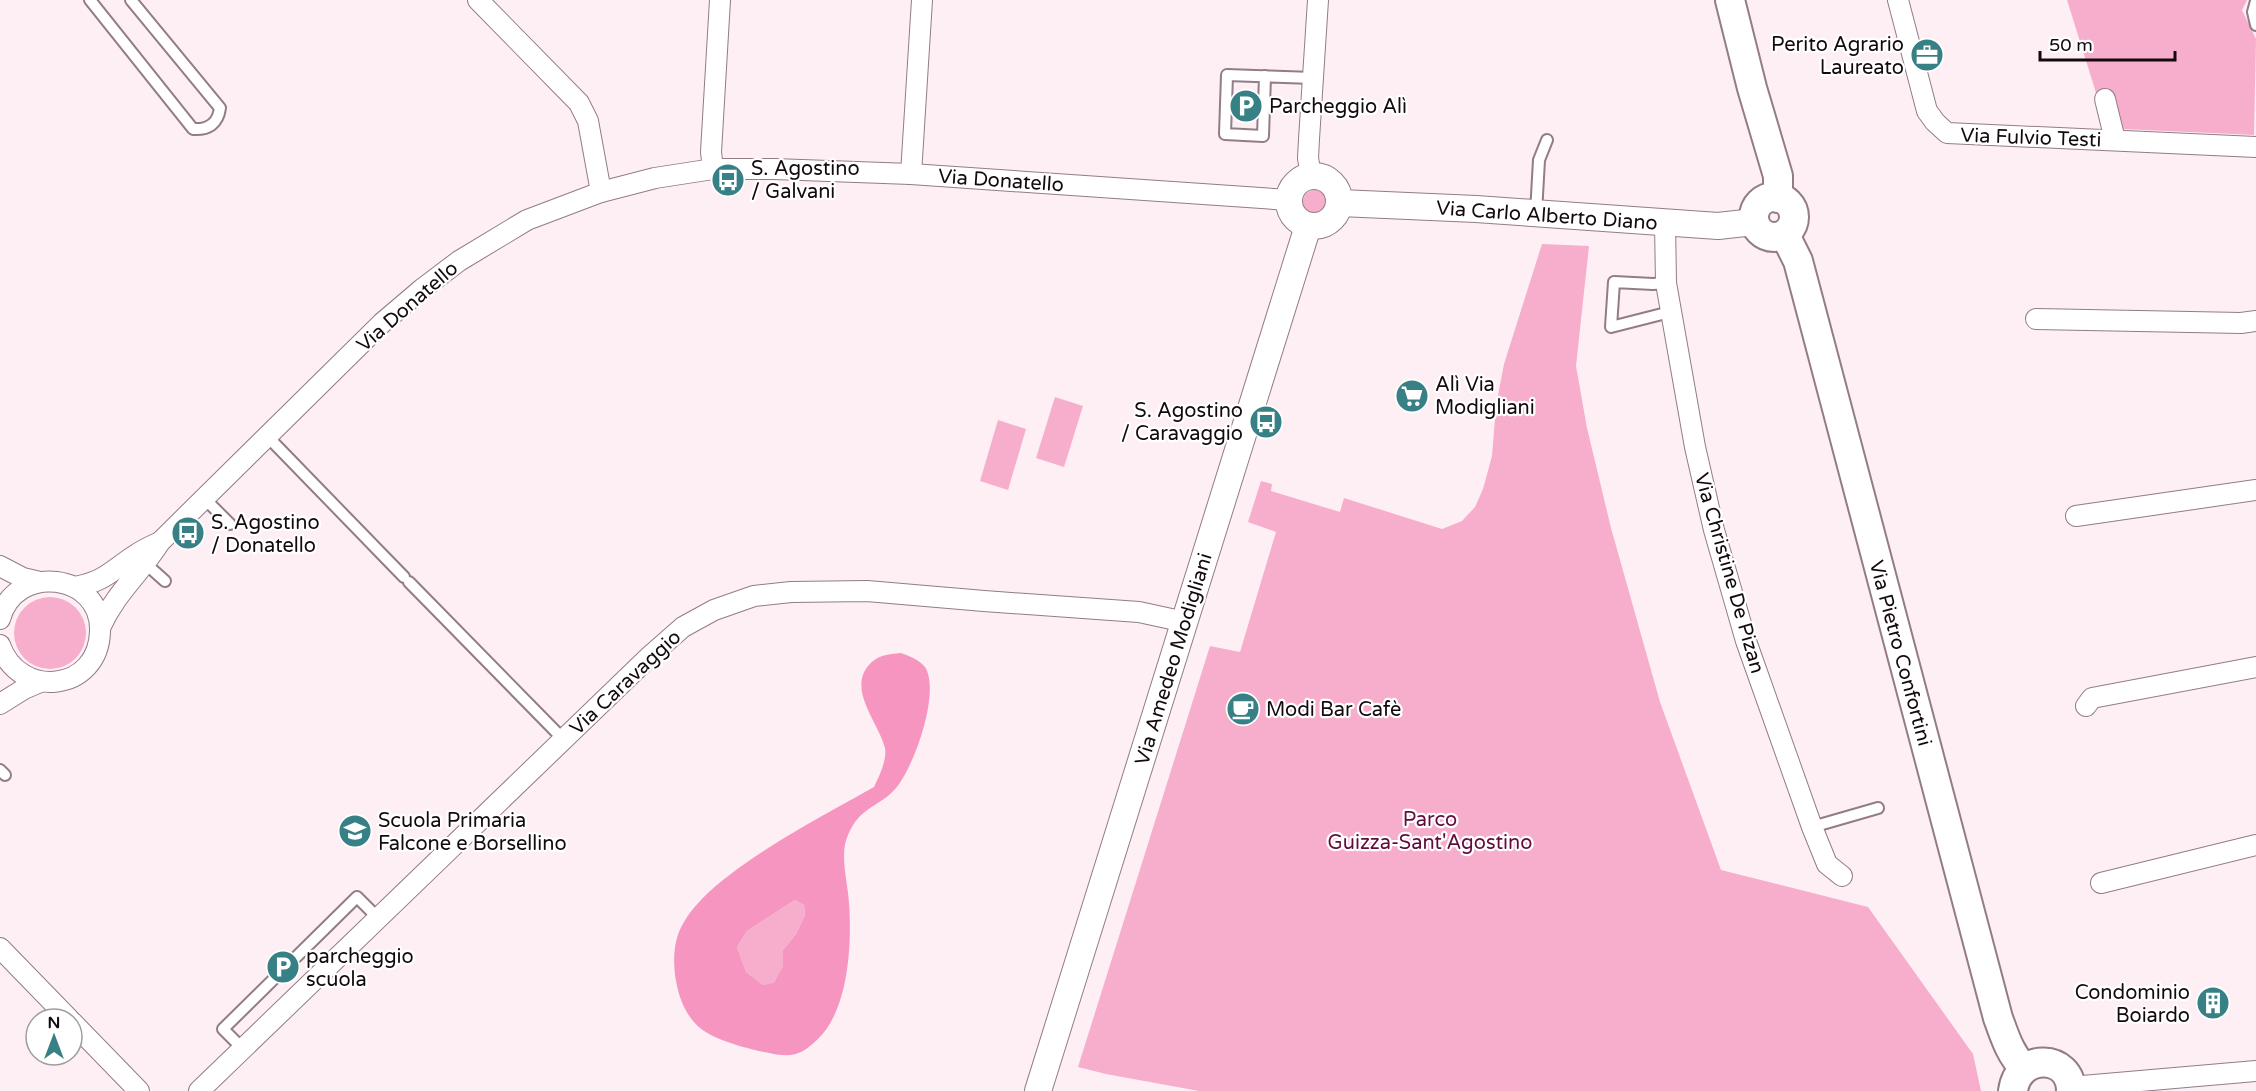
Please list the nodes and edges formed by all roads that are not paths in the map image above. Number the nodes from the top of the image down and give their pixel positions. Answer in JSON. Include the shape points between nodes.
{"nodes":[{"id":1,"x":90,"y":0,"type":"edge"},
{"id":2,"x":131,"y":0,"type":"edge"},
{"id":3,"x":478,"y":0,"type":"edge"},
{"id":4,"x":720,"y":0,"type":"edge"},
{"id":5,"x":922,"y":0,"type":"edge"},
{"id":6,"x":1318,"y":0,"type":"edge"},
{"id":7,"x":1730,"y":0,"type":"edge"},
{"id":8,"x":1898,"y":0,"type":"edge"},
{"id":9,"x":2256,"y":1,"type":"edge"},
{"id":10,"x":2256,"y":25,"type":"edge"},
{"id":11,"x":1265,"y":76,"type":"junction"},
{"id":12,"x":1313,"y":78,"type":"junction"},
{"id":13,"x":2105,"y":99,"type":"dead end"},
{"id":14,"x":1547,"y":140,"type":"dead end"},
{"id":15,"x":2115,"y":140,"type":"junction"},
{"id":16,"x":2256,"y":147,"type":"edge"},
{"id":17,"x":713,"y":169,"type":"junction"},
{"id":18,"x":911,"y":174,"type":"junction"},
{"id":19,"x":1311,"y":176,"type":"junction"},
{"id":20,"x":601,"y":192,"type":"junction"},
{"id":21,"x":1778,"y":198,"type":"junction"},
{"id":22,"x":1289,"y":200,"type":"junction"},
{"id":23,"x":1340,"y":203,"type":"junction"},
{"id":24,"x":1536,"y":214,"type":"junction"},
{"id":25,"x":1754,"y":222,"type":"junction"},
{"id":26,"x":1665,"y":223,"type":"junction"},
{"id":27,"x":1308,"y":226,"type":"junction"},
{"id":28,"x":1785,"y":235,"type":"junction"},
{"id":29,"x":1666,"y":282,"type":"junction"},
{"id":30,"x":1670,"y":312,"type":"junction"},
{"id":31,"x":2036,"y":319,"type":"dead end"},
{"id":32,"x":2256,"y":321,"type":"edge"},
{"id":33,"x":268,"y":437,"type":"junction"},
{"id":34,"x":2256,"y":490,"type":"edge"},
{"id":35,"x":204,"y":498,"type":"junction"},
{"id":36,"x":2076,"y":516,"type":"dead end"},
{"id":37,"x":230,"y":524,"type":"dead end"},
{"id":38,"x":160,"y":542,"type":"junction"},
{"id":39,"x":146,"y":564,"type":"junction"},
{"id":40,"x":0,"y":566,"type":"edge"},
{"id":41,"x":165,"y":581,"type":"dead end"},
{"id":42,"x":40,"y":582,"type":"junction"},
{"id":43,"x":74,"y":587,"type":"junction"},
{"id":44,"x":0,"y":617,"type":"edge"},
{"id":45,"x":1185,"y":622,"type":"junction"},
{"id":46,"x":100,"y":628,"type":"junction"},
{"id":47,"x":2,"y":650,"type":"edge"},
{"id":48,"x":2256,"y":667,"type":"edge"},
{"id":49,"x":0,"y":674,"type":"edge"},
{"id":50,"x":40,"y":682,"type":"junction"},
{"id":51,"x":0,"y":704,"type":"edge"},
{"id":52,"x":2086,"y":706,"type":"dead end"},
{"id":53,"x":564,"y":740,"type":"junction"},
{"id":54,"x":1878,"y":808,"type":"dead end"},
{"id":55,"x":1812,"y":827,"type":"junction"},
{"id":56,"x":2256,"y":845,"type":"edge"},
{"id":57,"x":1842,"y":876,"type":"dead end"},
{"id":58,"x":2101,"y":883,"type":"dead end"},
{"id":59,"x":379,"y":919,"type":"junction"},
{"id":60,"x":0,"y":948,"type":"edge"},
{"id":61,"x":57,"y":1007,"type":"edge"},
{"id":62,"x":84,"y":1034,"type":"edge"},
{"id":63,"x":243,"y":1049,"type":"junction"},
{"id":64,"x":2256,"y":1071,"type":"edge"},
{"id":65,"x":2018,"y":1080,"type":"edge"},
{"id":66,"x":2118,"y":1087,"type":"edge"},
{"id":67,"x":2071,"y":1089,"type":"edge"},
{"id":68,"x":139,"y":1091,"type":"edge"},
{"id":69,"x":200,"y":1091,"type":"edge"},
{"id":70,"x":1038,"y":1091,"type":"edge"}],
"edges":[{"from":1,"to":2,"type":"lane","via":[[193,129],[212,125],[220,108]]},
{"from":3,"to":20,"type":"street","via":[[579,103],[588,121]]},
{"from":4,"to":17,"type":"street"},
{"from":5,"to":18,"type":"street"},
{"from":6,"to":12,"type":"street"},
{"from":7,"to":21,"type":"main road","via":[[1778,176]]},
{"from":8,"to":15,"type":"street","name":"Via Fulvio Testi","via":[[1927,111],[1947,133]]},
{"from":9,"to":10,"type":"lane"},
{"from":11,"to":11,"type":"lane","via":[[1227,75],[1225,134],[1263,136]]},
{"from":11,"to":12,"type":"lane"},
{"from":12,"to":19,"type":"street","via":[[1308,158]]},
{"from":13,"to":15,"type":"street","name":"Via Fulvio Testi"},
{"from":14,"to":24,"type":"lane","via":[[1539,160]]},
{"from":15,"to":16,"type":"street","name":"Via Fulvio Testi"},
{"from":17,"to":18,"type":"street","name":"Via Donatello"},
{"from":17,"to":20,"type":"street","name":"Via Donatello"},
{"from":18,"to":22,"type":"street","name":"Via Donatello"},
{"from":19,"to":22,"type":"street","via":[[1293,187]]},
{"from":19,"to":23,"type":"street","via":[[1335,186]]},
{"from":20,"to":33,"type":"street","name":"Via Donatello","via":[[527,220],[450,268],[382,323]]},
{"from":21,"to":25,"type":"main road","via":[[1759,204]]},
{"from":21,"to":28,"type":"main road","via":[[1793,210],[1793,224]]},
{"from":22,"to":27,"type":"street","via":[[1293,216]]},
{"from":23,"to":24,"type":"street","name":"Via Carlo Alberto Diano"},
{"from":23,"to":27,"type":"street","via":[[1329,222]]},
{"from":24,"to":26,"type":"street","name":"Via Carlo Alberto Diano"},
{"from":25,"to":26,"type":"street","name":"Via Carlo Alberto Diano","via":[[1718,226]]},
{"from":25,"to":28,"type":"main road","via":[[1767,236]]},
{"from":26,"to":29,"type":"street","name":"Via Christine De Pizan"},
{"from":27,"to":45,"type":"street","name":"Via Amedeo Modigliani"},
{"from":28,"to":65,"type":"main road","name":"Via Pietro Confortini","via":[[1800,269],[1998,1018]]},
{"from":29,"to":30,"type":"street","name":"Via Christine De Pizan"},
{"from":29,"to":30,"type":"lane","via":[[1614,282],[1611,327]]},
{"from":30,"to":55,"type":"street","name":"Via Christine De Pizan","via":[[1714,530],[1746,641]]},
{"from":31,"to":32,"type":"street"},
{"from":33,"to":35,"type":"street","name":"Via Donatello"},
{"from":33,"to":53,"type":"lane"},
{"from":34,"to":36,"type":"street"},
{"from":35,"to":37,"type":"lane"},
{"from":35,"to":38,"type":"street","name":"Via Donatello"},
{"from":38,"to":39,"type":"street","name":"Via Donatello"},
{"from":38,"to":43,"type":"street","name":"Via Donatello","via":[[104,579]]},
{"from":39,"to":41,"type":"lane"},
{"from":39,"to":46,"type":"street","name":"Via Donatello","via":[[120,592]]},
{"from":40,"to":42,"type":"street","name":"Via Donatello"},
{"from":42,"to":43,"type":"street","name":"Via Donatello","via":[[54,581]]},
{"from":42,"to":44,"type":"street","via":[[15,594]]},
{"from":43,"to":46,"type":"street","via":[[94,606]]},
{"from":45,"to":53,"type":"street","name":"Via Caravaggio","via":[[1139,612],[867,591],[754,596],[714,610],[683,627]]},
{"from":45,"to":70,"type":"street","name":"Via Amedeo Modigliani"},
{"from":46,"to":50,"type":"street","name":"Via Donatello","via":[[98,648],[82,671],[69,679]]},
{"from":47,"to":49,"type":"street"},
{"from":47,"to":50,"type":"street","via":[[13,668]]},
{"from":48,"to":52,"type":"street","via":[[2092,698]]},
{"from":50,"to":51,"type":"street","name":"Via Donatello"},
{"from":53,"to":59,"type":"street","name":"Via Caravaggio"},
{"from":54,"to":55,"type":"lane"},
{"from":55,"to":57,"type":"street","name":"Via Christine De Pizan","via":[[1827,864]]},
{"from":56,"to":58,"type":"street"},
{"from":59,"to":63,"type":"street","name":"Via Caravaggio"},
{"from":59,"to":63,"type":"lane","via":[[357,897],[223,1029]]},
{"from":60,"to":61,"type":"street"},
{"from":62,"to":68,"type":"street"},
{"from":63,"to":69,"type":"street","name":"Via Caravaggio"},
{"from":64,"to":66,"type":"street"},
{"from":65,"to":67,"type":"main road","name":"Via Pietro Confortini","via":[[2040,1062],[2049,1063],[2064,1071]]},
{"from":66,"to":67,"type":"street"}]}
